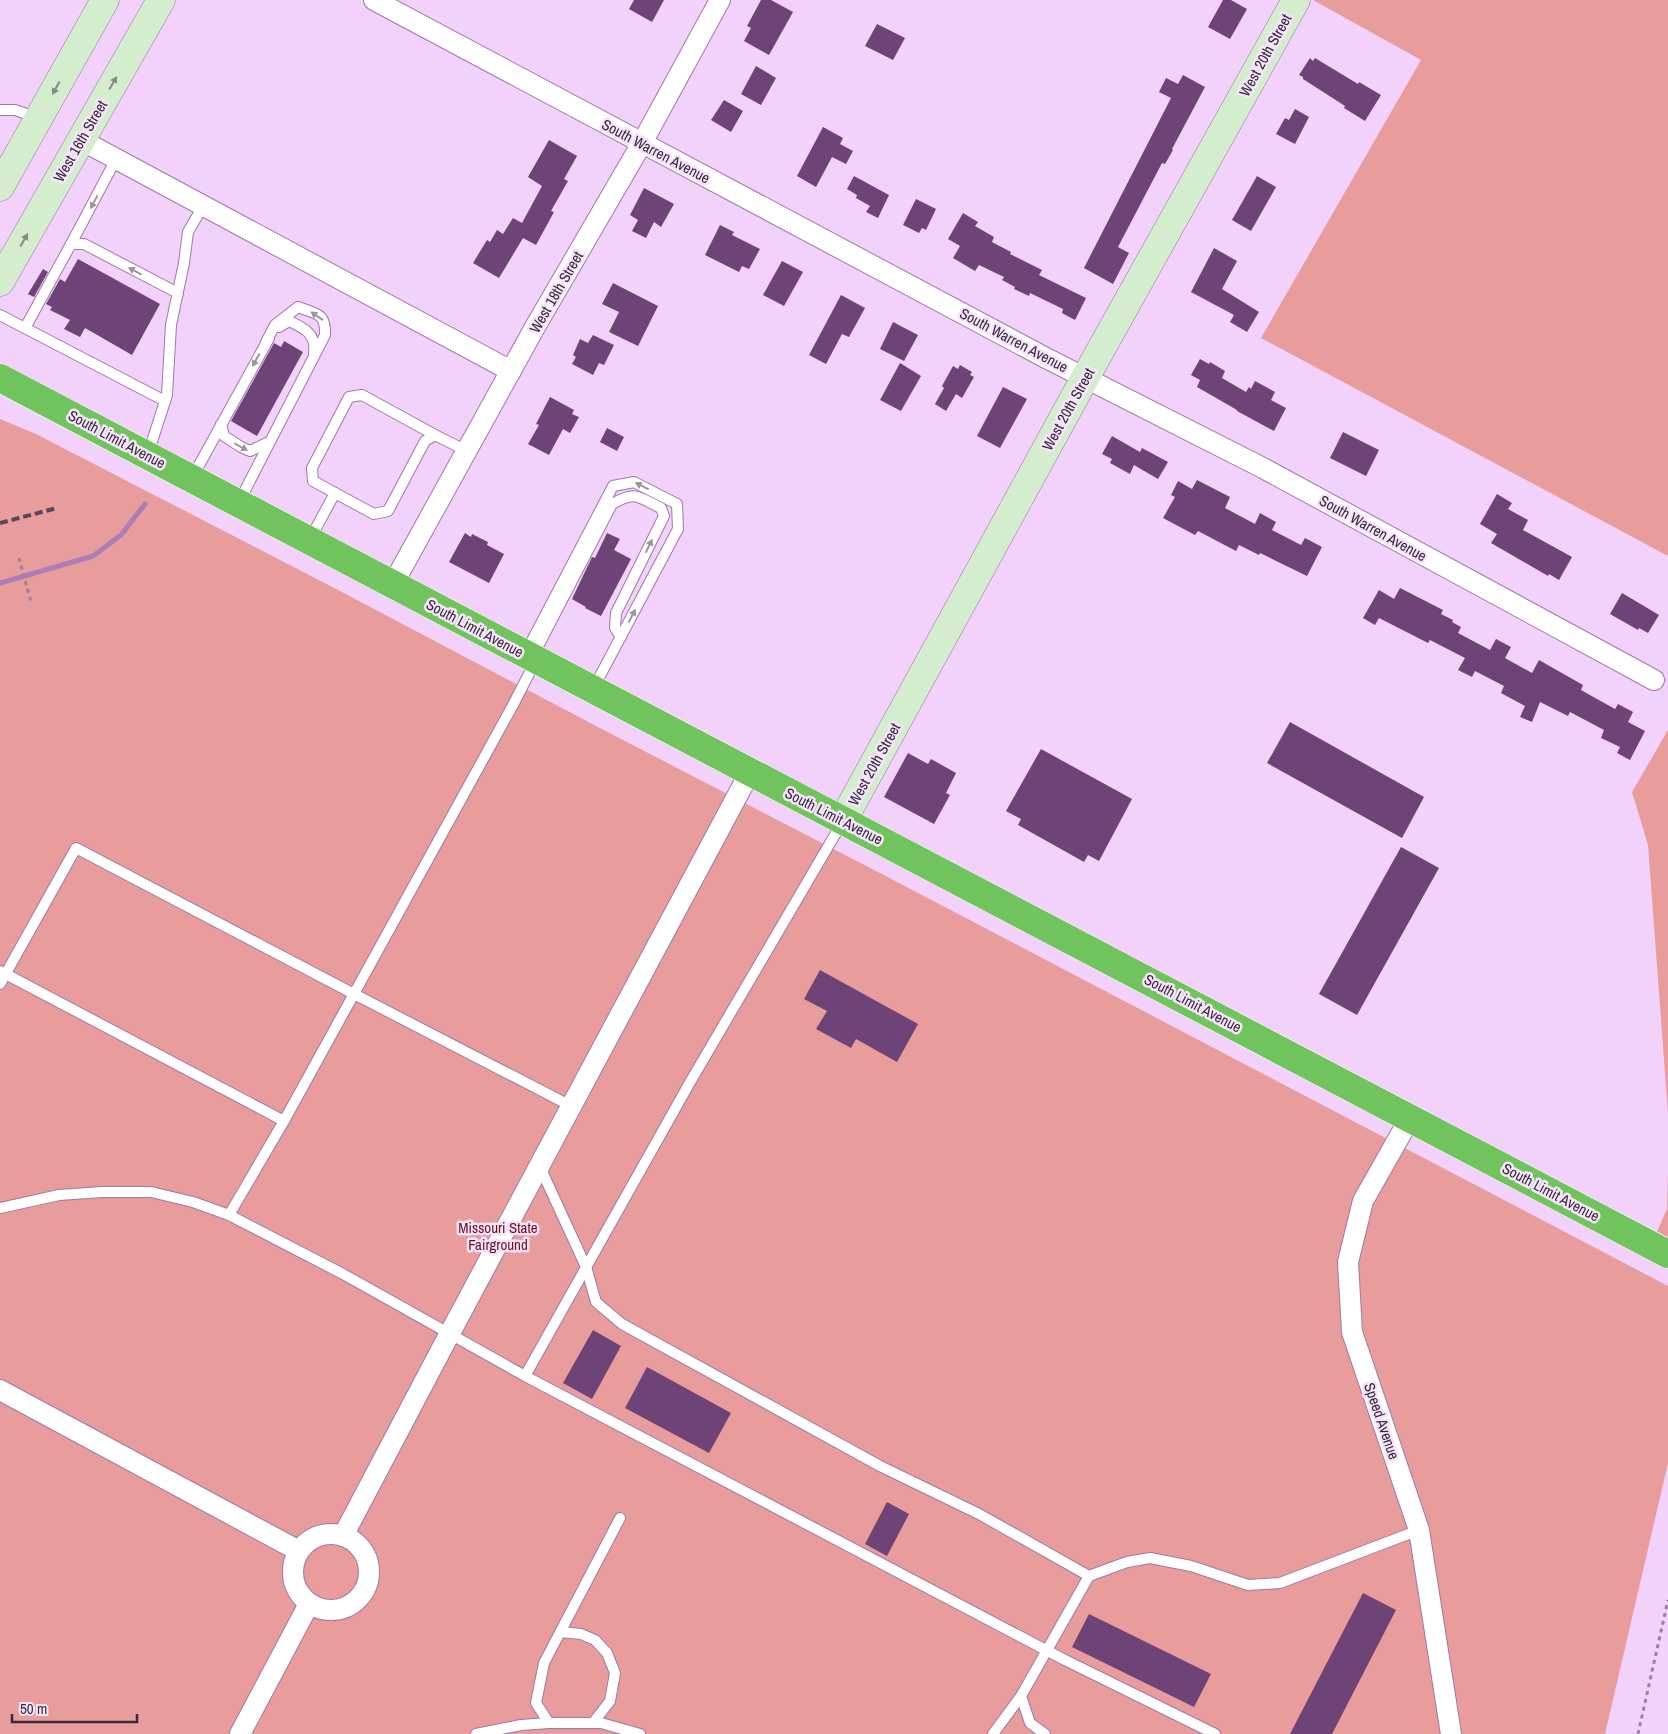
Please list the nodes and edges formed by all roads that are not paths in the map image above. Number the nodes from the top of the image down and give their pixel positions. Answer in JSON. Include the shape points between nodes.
{"nodes":[{"id":1,"x":105,"y":0,"type":"edge"},
{"id":2,"x":161,"y":0,"type":"edge"},
{"id":3,"x":374,"y":0,"type":"edge"},
{"id":4,"x":720,"y":0,"type":"edge"},
{"id":5,"x":1296,"y":0,"type":"edge"},
{"id":6,"x":0,"y":110,"type":"edge"},
{"id":7,"x":39,"y":118,"type":"junction"},
{"id":8,"x":81,"y":140,"type":"junction"},
{"id":9,"x":642,"y":143,"type":"junction"},
{"id":10,"x":116,"y":159,"type":"junction"},
{"id":11,"x":0,"y":187,"type":"edge"},
{"id":12,"x":203,"y":206,"type":"junction"},
{"id":13,"x":71,"y":244,"type":"junction"},
{"id":14,"x":0,"y":282,"type":"edge"},
{"id":15,"x":178,"y":293,"type":"junction"},
{"id":16,"x":0,"y":315,"type":"edge"},
{"id":17,"x":25,"y":328,"type":"junction"},
{"id":18,"x":266,"y":342,"type":"junction"},
{"id":19,"x":313,"y":357,"type":"junction"},
{"id":20,"x":511,"y":372,"type":"junction"},
{"id":21,"x":0,"y":378,"type":"edge"},
{"id":22,"x":1085,"y":378,"type":"junction"},
{"id":23,"x":165,"y":401,"type":"junction"},
{"id":24,"x":221,"y":424,"type":"junction"},
{"id":25,"x":435,"y":435,"type":"junction"},
{"id":26,"x":270,"y":441,"type":"junction"},
{"id":27,"x":467,"y":451,"type":"junction"},
{"id":28,"x":147,"y":455,"type":"junction"},
{"id":29,"x":192,"y":479,"type":"junction"},
{"id":30,"x":335,"y":493,"type":"junction"},
{"id":31,"x":238,"y":503,"type":"junction"},
{"id":32,"x":309,"y":540,"type":"junction"},
{"id":33,"x":393,"y":584,"type":"junction"},
{"id":34,"x":621,"y":637,"type":"junction"},
{"id":35,"x":531,"y":657,"type":"junction"},
{"id":36,"x":1654,"y":680,"type":"dead end"},
{"id":37,"x":593,"y":690,"type":"junction"},
{"id":38,"x":750,"y":772,"type":"junction"},
{"id":39,"x":843,"y":820,"type":"junction"},
{"id":40,"x":3,"y":973,"type":"edge"},
{"id":41,"x":0,"y":984,"type":"edge"},
{"id":42,"x":354,"y":994,"type":"junction"},
{"id":43,"x":571,"y":1106,"type":"junction"},
{"id":44,"x":1410,"y":1118,"type":"junction"},
{"id":45,"x":284,"y":1121,"type":"junction"},
{"id":46,"x":540,"y":1167,"type":"junction"},
{"id":47,"x":0,"y":1208,"type":"edge"},
{"id":48,"x":229,"y":1215,"type":"junction"},
{"id":49,"x":1668,"y":1254,"type":"edge"},
{"id":50,"x":586,"y":1266,"type":"junction"},
{"id":51,"x":450,"y":1333,"type":"junction"},
{"id":52,"x":525,"y":1376,"type":"junction"},
{"id":53,"x":0,"y":1390,"type":"edge"},
{"id":54,"x":620,"y":1518,"type":"dead end"},
{"id":55,"x":1419,"y":1530,"type":"junction"},
{"id":56,"x":343,"y":1536,"type":"junction"},
{"id":57,"x":299,"y":1551,"type":"junction"},
{"id":58,"x":1089,"y":1576,"type":"junction"},
{"id":59,"x":309,"y":1604,"type":"junction"},
{"id":60,"x":560,"y":1632,"type":"junction"},
{"id":61,"x":1047,"y":1650,"type":"junction"},
{"id":62,"x":1021,"y":1696,"type":"junction"},
{"id":63,"x":549,"y":1723,"type":"junction"},
{"id":64,"x":593,"y":1723,"type":"junction"},
{"id":65,"x":240,"y":1734,"type":"edge"},
{"id":66,"x":476,"y":1734,"type":"edge"},
{"id":67,"x":640,"y":1734,"type":"edge"},
{"id":68,"x":993,"y":1734,"type":"edge"},
{"id":69,"x":1045,"y":1734,"type":"edge"},
{"id":70,"x":1215,"y":1734,"type":"edge"},
{"id":71,"x":1451,"y":1734,"type":"edge"}],
"edges":[{"from":1,"to":7,"type":"street","one_way":true},
{"from":8,"to":2,"type":"street","name":"West 16th Street","one_way":true},
{"from":3,"to":9,"type":"street","name":"South Warren Avenue"},
{"from":4,"to":9,"type":"street","name":"West 18th Street"},
{"from":5,"to":22,"type":"street","name":"West 20th Street"},
{"from":6,"to":7,"type":"lane","via":[[16,110]]},
{"from":7,"to":11,"type":"street"},
{"from":8,"to":10,"type":"street"},
{"from":14,"to":8,"type":"street","name":"West 16th Street","one_way":true},
{"from":9,"to":20,"type":"street","name":"West 18th Street"},
{"from":9,"to":22,"type":"street","name":"South Warren Avenue"},
{"from":10,"to":12,"type":"street"},
{"from":10,"to":13,"type":"lane","one_way":true},
{"from":12,"to":15,"type":"lane","via":[[188,232]]},
{"from":12,"to":20,"type":"street"},
{"from":15,"to":13,"type":"lane","one_way":true,"via":[[84,244]]},
{"from":13,"to":17,"type":"lane"},
{"from":15,"to":23,"type":"lane","via":[[171,325]]},
{"from":16,"to":17,"type":"lane"},
{"from":17,"to":23,"type":"lane"},
{"from":18,"to":19,"type":"lane","via":[[275,329],[289,321],[305,328],[312,337]]},
{"from":19,"to":18,"type":"lane","one_way":true,"via":[[325,335],[325,323],[320,315],[298,307],[275,325]]},
{"from":18,"to":24,"type":"lane","one_way":true},
{"from":19,"to":26,"type":"lane"},
{"from":20,"to":27,"type":"street","name":"West 18th Street"},
{"from":21,"to":28,"type":"highway","name":"South Limit Avenue"},
{"from":22,"to":36,"type":"street","name":"South Warren Avenue","via":[[1263,468]]},
{"from":22,"to":39,"type":"street","name":"West 20th Street"},
{"from":23,"to":28,"type":"lane"},
{"from":24,"to":26,"type":"lane","one_way":true,"via":[[224,436],[241,448],[250,451]]},
{"from":24,"to":29,"type":"lane"},
{"from":25,"to":27,"type":"lane"},
{"from":25,"to":30,"type":"lane","via":[[425,441],[388,511],[374,514]]},
{"from":25,"to":30,"type":"lane","via":[[362,395],[349,397],[312,468],[313,481]]},
{"from":26,"to":31,"type":"lane"},
{"from":27,"to":33,"type":"street","name":"West 18th Street"},
{"from":28,"to":29,"type":"highway","name":"South Limit Avenue"},
{"from":29,"to":31,"type":"highway","name":"South Limit Avenue"},
{"from":30,"to":32,"type":"lane"},
{"from":31,"to":32,"type":"highway","name":"South Limit Avenue"},
{"from":32,"to":33,"type":"highway","name":"South Limit Avenue"},
{"from":33,"to":35,"type":"highway","name":"South Limit Avenue"},
{"from":34,"to":35,"type":"lane","one_way":true,"via":[[614,628],[616,613],[664,516],[661,508],[636,496],[625,496],[612,504]]},
{"from":34,"to":35,"type":"lane","one_way":true,"via":[[678,529],[677,504],[634,482],[613,486]]},
{"from":34,"to":37,"type":"lane"},
{"from":35,"to":37,"type":"highway","name":"South Limit Avenue"},
{"from":35,"to":42,"type":"lane","via":[[513,705]]},
{"from":37,"to":38,"type":"highway","name":"South Limit Avenue"},
{"from":38,"to":39,"type":"highway","name":"South Limit Avenue"},
{"from":38,"to":43,"type":"street"},
{"from":39,"to":44,"type":"highway","name":"South Limit Avenue"},
{"from":39,"to":50,"type":"lane"},
{"from":40,"to":41,"type":"lane"},
{"from":40,"to":42,"type":"lane","via":[[76,848]]},
{"from":40,"to":45,"type":"lane"},
{"from":42,"to":43,"type":"lane"},
{"from":42,"to":45,"type":"lane"},
{"from":43,"to":46,"type":"street"},
{"from":44,"to":49,"type":"highway","name":"South Limit Avenue"},
{"from":44,"to":55,"type":"street","name":"Speed Avenue","via":[[1363,1201],[1348,1262],[1352,1332]]},
{"from":45,"to":48,"type":"lane"},
{"from":46,"to":50,"type":"lane"},
{"from":46,"to":51,"type":"street"},
{"from":47,"to":48,"type":"lane","via":[[59,1195],[151,1192]]},
{"from":48,"to":51,"type":"lane"},
{"from":50,"to":52,"type":"lane"},
{"from":50,"to":58,"type":"lane","via":[[596,1302],[622,1324]]},
{"from":51,"to":52,"type":"lane"},
{"from":51,"to":56,"type":"street"},
{"from":52,"to":61,"type":"lane"},
{"from":53,"to":57,"type":"street"},
{"from":54,"to":60,"type":"lane"},
{"from":55,"to":58,"type":"lane","via":[[1280,1583],[1248,1585],[1191,1566],[1150,1558],[1127,1562]]},
{"from":55,"to":71,"type":"street","name":"Speed Avenue"},
{"from":56,"to":57,"type":"street","via":[[319,1536]]},
{"from":56,"to":59,"type":"street","via":[[354,1542],[365,1557],[368,1576],[365,1588],[348,1606],[324,1609]]},
{"from":57,"to":59,"type":"street","via":[[293,1574],[296,1587]]},
{"from":58,"to":61,"type":"lane"},
{"from":59,"to":65,"type":"street"},
{"from":60,"to":63,"type":"lane","via":[[544,1663],[536,1703]]},
{"from":60,"to":64,"type":"lane","via":[[581,1634],[595,1640],[607,1654],[615,1673],[610,1701]]},
{"from":61,"to":62,"type":"lane"},
{"from":61,"to":70,"type":"lane"},
{"from":62,"to":68,"type":"lane"},
{"from":62,"to":69,"type":"lane","via":[[1030,1723]]},
{"from":63,"to":64,"type":"lane"},
{"from":63,"to":66,"type":"lane"},
{"from":64,"to":67,"type":"lane"}]}
